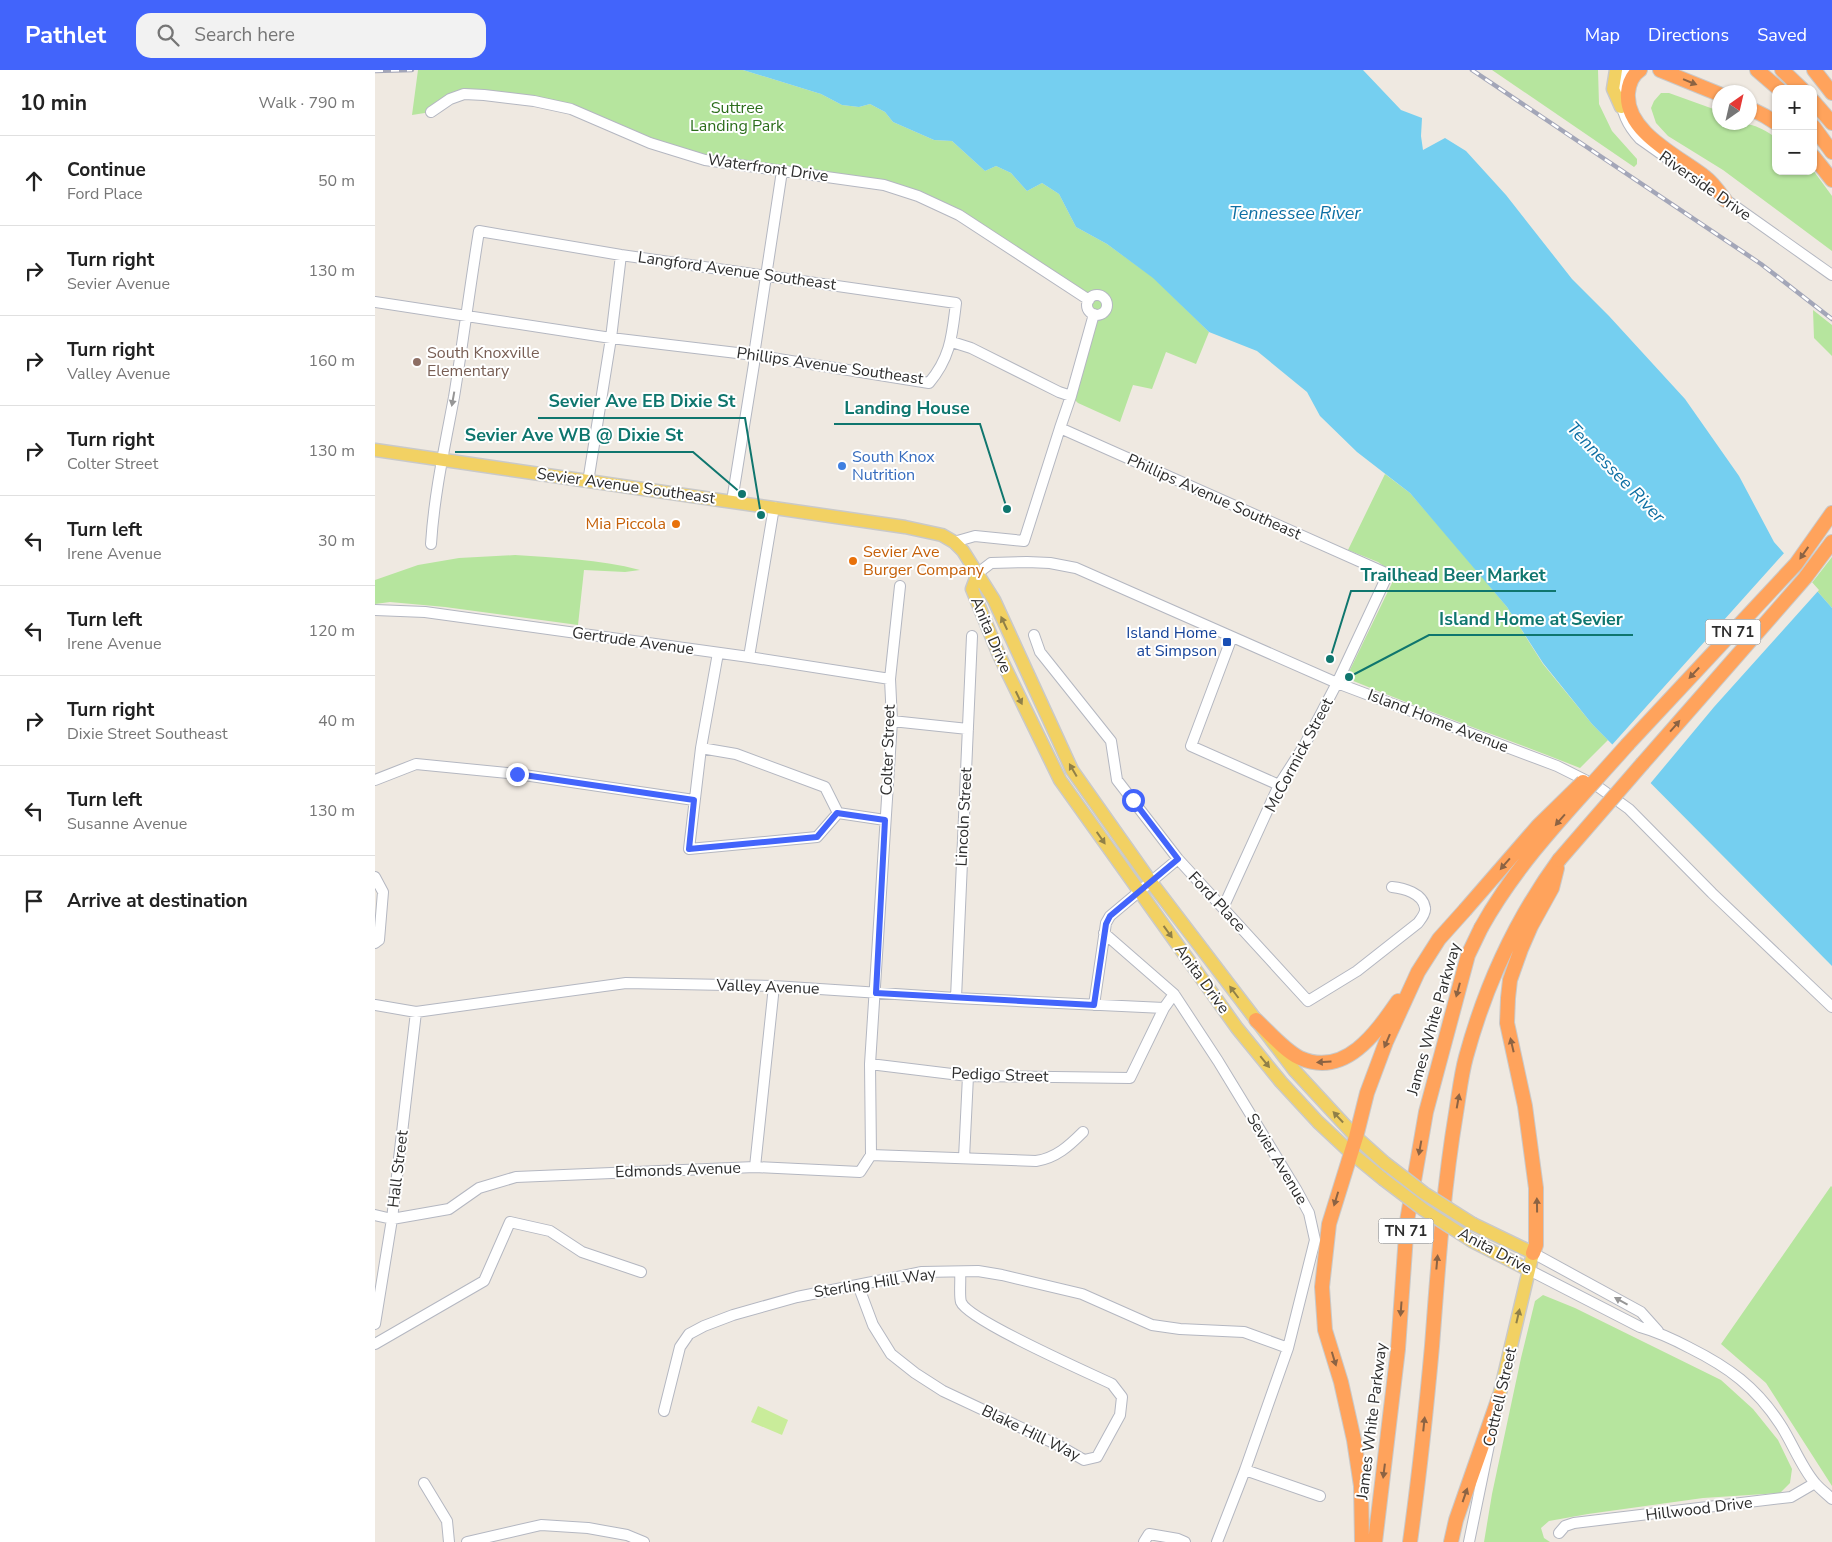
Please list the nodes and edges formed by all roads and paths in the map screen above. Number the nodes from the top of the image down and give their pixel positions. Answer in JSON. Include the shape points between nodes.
{"nodes":[{"id":1,"x":1616,"y":70,"type":"edge"},
{"id":2,"x":1625,"y":70,"type":"edge"},
{"id":3,"x":1640,"y":70,"type":"edge"},
{"id":4,"x":1660,"y":70,"type":"edge"},
{"id":5,"x":1757,"y":70,"type":"edge"},
{"id":6,"x":1782,"y":70,"type":"edge"},
{"id":7,"x":1814,"y":70,"type":"edge"},
{"id":8,"x":1774,"y":85,"type":"edge"},
{"id":9,"x":1798,"y":85,"type":"edge"},
{"id":10,"x":1712,"y":91,"type":"edge"},
{"id":11,"x":1832,"y":93,"type":"edge"},
{"id":12,"x":1621,"y":106,"type":"junction"},
{"id":13,"x":1817,"y":106,"type":"edge"},
{"id":14,"x":431,"y":112,"type":"dead end"},
{"id":15,"x":1757,"y":112,"type":"edge"},
{"id":16,"x":1772,"y":120,"type":"edge"},
{"id":17,"x":1832,"y":124,"type":"edge"},
{"id":18,"x":1816,"y":130,"type":"edge"},
{"id":19,"x":1832,"y":152,"type":"edge"},
{"id":20,"x":1817,"y":161,"type":"edge"},
{"id":21,"x":782,"y":171,"type":"junction"},
{"id":22,"x":1832,"y":180,"type":"edge"},
{"id":23,"x":1725,"y":200,"type":"junction"},
{"id":24,"x":621,"y":255,"type":"junction"},
{"id":25,"x":766,"y":275,"type":"junction"},
{"id":26,"x":1832,"y":275,"type":"edge"},
{"id":27,"x":1089,"y":300,"type":"junction"},
{"id":28,"x":375,"y":302,"type":"edge"},
{"id":29,"x":1094,"y":314,"type":"junction"},
{"id":30,"x":465,"y":316,"type":"junction"},
{"id":31,"x":611,"y":338,"type":"junction"},
{"id":32,"x":951,"y":342,"type":"junction"},
{"id":33,"x":753,"y":355,"type":"junction"},
{"id":34,"x":1071,"y":396,"type":"junction"},
{"id":35,"x":1060,"y":428,"type":"junction"},
{"id":36,"x":375,"y":450,"type":"edge"},
{"id":37,"x":442,"y":460,"type":"junction"},
{"id":38,"x":588,"y":482,"type":"junction"},
{"id":39,"x":732,"y":500,"type":"junction"},
{"id":40,"x":774,"y":507,"type":"junction"},
{"id":41,"x":1832,"y":513,"type":"edge"},
{"id":42,"x":954,"y":542,"type":"junction"},
{"id":43,"x":1832,"y":542,"type":"edge"},
{"id":44,"x":431,"y":544,"type":"dead end"},
{"id":45,"x":978,"y":573,"type":"junction"},
{"id":46,"x":1388,"y":574,"type":"joint"},
{"id":47,"x":900,"y":586,"type":"dead end"},
{"id":48,"x":375,"y":610,"type":"edge"},
{"id":49,"x":1034,"y":635,"type":"dead end"},
{"id":50,"x":972,"y":636,"type":"dead end"},
{"id":51,"x":1232,"y":637,"type":"junction"},
{"id":52,"x":718,"y":653,"type":"junction"},
{"id":53,"x":749,"y":657,"type":"junction"},
{"id":54,"x":890,"y":679,"type":"junction"},
{"id":55,"x":1337,"y":683,"type":"junction"},
{"id":56,"x":892,"y":721,"type":"junction"},
{"id":57,"x":968,"y":730,"type":"junction"},
{"id":58,"x":1628,"y":744,"type":"junction"},
{"id":59,"x":701,"y":748,"type":"junction"},
{"id":60,"x":375,"y":780,"type":"edge"},
{"id":61,"x":1279,"y":785,"type":"junction"},
{"id":62,"x":694,"y":800,"type":"junction"},
{"id":63,"x":837,"y":813,"type":"junction"},
{"id":64,"x":885,"y":820,"type":"junction"},
{"id":65,"x":1178,"y":859,"type":"junction"},
{"id":66,"x":375,"y":877,"type":"edge"},
{"id":67,"x":1151,"y":882,"type":"junction"},
{"id":68,"x":1392,"y":887,"type":"dead end"},
{"id":69,"x":1139,"y":892,"type":"junction"},
{"id":70,"x":1223,"y":908,"type":"junction"},
{"id":71,"x":1104,"y":933,"type":"junction"},
{"id":72,"x":375,"y":943,"type":"edge"},
{"id":73,"x":1514,"y":946,"type":"junction"},
{"id":74,"x":1419,"y":972,"type":"junction"},
{"id":75,"x":774,"y":986,"type":"junction"},
{"id":76,"x":876,"y":993,"type":"junction"},
{"id":77,"x":1174,"y":994,"type":"junction"},
{"id":78,"x":956,"y":998,"type":"junction"},
{"id":79,"x":375,"y":1005,"type":"edge"},
{"id":80,"x":1094,"y":1005,"type":"junction"},
{"id":81,"x":1832,"y":1007,"type":"edge"},
{"id":82,"x":1164,"y":1008,"type":"junction"},
{"id":83,"x":416,"y":1012,"type":"junction"},
{"id":84,"x":1256,"y":1020,"type":"junction"},
{"id":85,"x":870,"y":1064,"type":"junction"},
{"id":86,"x":968,"y":1076,"type":"junction"},
{"id":87,"x":1083,"y":1132,"type":"dead end"},
{"id":88,"x":1356,"y":1137,"type":"junction"},
{"id":89,"x":1350,"y":1152,"type":"junction"},
{"id":90,"x":871,"y":1155,"type":"junction"},
{"id":91,"x":964,"y":1158,"type":"junction"},
{"id":92,"x":755,"y":1167,"type":"junction"},
{"id":93,"x":375,"y":1215,"type":"edge"},
{"id":94,"x":392,"y":1218,"type":"junction"},
{"id":95,"x":1533,"y":1253,"type":"junction"},
{"id":96,"x":1529,"y":1270,"type":"junction"},
{"id":97,"x":641,"y":1272,"type":"dead end"},
{"id":98,"x":960,"y":1272,"type":"junction"},
{"id":99,"x":858,"y":1285,"type":"junction"},
{"id":100,"x":375,"y":1324,"type":"edge"},
{"id":101,"x":1658,"y":1331,"type":"junction"},
{"id":102,"x":375,"y":1344,"type":"edge"},
{"id":103,"x":1288,"y":1348,"type":"junction"},
{"id":104,"x":1499,"y":1397,"type":"junction"},
{"id":105,"x":664,"y":1411,"type":"dead end"},
{"id":106,"x":1245,"y":1470,"type":"junction"},
{"id":107,"x":424,"y":1483,"type":"dead end"},
{"id":108,"x":1815,"y":1483,"type":"junction"},
{"id":109,"x":1320,"y":1496,"type":"dead end"},
{"id":110,"x":1832,"y":1499,"type":"edge"},
{"id":111,"x":1559,"y":1533,"type":"dead end"},
{"id":112,"x":1146,"y":1538,"type":"edge"},
{"id":113,"x":449,"y":1542,"type":"edge"},
{"id":114,"x":467,"y":1542,"type":"edge"},
{"id":115,"x":644,"y":1542,"type":"edge"},
{"id":116,"x":1185,"y":1542,"type":"edge"},
{"id":117,"x":1217,"y":1542,"type":"edge"},
{"id":118,"x":1362,"y":1542,"type":"edge"},
{"id":119,"x":1375,"y":1542,"type":"edge"},
{"id":120,"x":1411,"y":1542,"type":"edge"},
{"id":121,"x":1451,"y":1542,"type":"edge"},
{"id":122,"x":1469,"y":1542,"type":"edge"}],
"edges":[{"from":1,"to":12,"type":"main road","via":[[1613,89]]},
{"from":2,"to":12,"type":"street","name":"Riverside Drive"},
{"from":3,"to":23,"type":"highway","via":[[1631,78],[1628,95],[1637,123],[1655,141],[1707,178]]},
{"from":4,"to":10,"type":"highway","one_way":true},
{"from":5,"to":8,"type":"highway"},
{"from":6,"to":9,"type":"highway"},
{"from":7,"to":11,"type":"highway"},
{"from":12,"to":23,"type":"street","name":"Riverside Drive","via":[[1627,123],[1640,139]]},
{"from":13,"to":17,"type":"highway"},
{"from":14,"to":21,"type":"street","name":"Waterfront Drive","via":[[464,94],[555,105],[586,114],[637,138],[686,155]]},
{"from":15,"to":16,"type":"highway"},
{"from":18,"to":19,"type":"highway"},
{"from":20,"to":22,"type":"highway"},
{"from":21,"to":25,"type":"street"},
{"from":21,"to":27,"type":"street","name":"Waterfront Drive","via":[[866,181],[935,203],[987,232]]},
{"from":23,"to":26,"type":"street","name":"Riverside Drive"},
{"from":24,"to":25,"type":"street","name":"Langford Avenue Southeast"},
{"from":24,"to":30,"type":"street","name":"Langford Avenue Southeast","via":[[479,231]]},
{"from":24,"to":31,"type":"street"},
{"from":25,"to":32,"type":"street","name":"Langford Avenue Southeast","via":[[956,302]]},
{"from":25,"to":33,"type":"street"},
{"from":27,"to":29,"type":"street","via":[[1089,310]]},
{"from":27,"to":29,"type":"street","name":"Waterfront Drive","via":[[1097,296],[1106,303],[1102,313]]},
{"from":28,"to":30,"type":"street","name":"Phillips Avenue Southeast"},
{"from":29,"to":34,"type":"street","name":"Waterfront Drive"},
{"from":30,"to":31,"type":"street","name":"Phillips Avenue Southeast"},
{"from":30,"to":37,"type":"street","one_way":true},
{"from":31,"to":33,"type":"street","name":"Phillips Avenue Southeast"},
{"from":31,"to":38,"type":"street"},
{"from":32,"to":33,"type":"street","name":"Phillips Avenue Southeast","via":[[940,370],[929,383]]},
{"from":32,"to":34,"type":"street","via":[[971,348]]},
{"from":33,"to":39,"type":"street"},
{"from":34,"to":35,"type":"street"},
{"from":35,"to":42,"type":"street","via":[[1024,541],[975,536]]},
{"from":35,"to":46,"type":"street","name":"Phillips Avenue Southeast"},
{"from":36,"to":37,"type":"main road","name":"Sevier Avenue Southeast"},
{"from":37,"to":38,"type":"main road","name":"Sevier Avenue Southeast"},
{"from":37,"to":44,"type":"street"},
{"from":38,"to":39,"type":"main road","name":"Sevier Avenue Southeast"},
{"from":39,"to":40,"type":"main road","name":"Sevier Avenue Southeast"},
{"from":40,"to":42,"type":"main road","name":"Sevier Avenue Southeast","via":[[927,531]]},
{"from":40,"to":53,"type":"street"},
{"from":41,"to":58,"type":"highway","name":"James White Parkway","number":"TN 71","one_way":true,"via":[[1796,564]]},
{"from":42,"to":45,"type":"main road","name":"Sevier Avenue Southeast"},
{"from":73,"to":43,"type":"highway","number":"TN 71","one_way":true,"bridge":true,"via":[[1531,926],[1552,888],[1559,860],[1805,578]]},
{"from":45,"to":51,"type":"street","name":"Island Home Avenue","via":[[991,563],[1050,563],[1075,568]]},
{"from":67,"to":45,"type":"main road","name":"Anita Drive","one_way":true,"via":[[1072,770]]},
{"from":45,"to":69,"type":"main road","name":"Anita Drive","one_way":true,"via":[[972,589],[978,606],[1060,780]]},
{"from":46,"to":55,"type":"street","name":"McCormick Street"},
{"from":47,"to":54,"type":"street","name":"Colter Street"},
{"from":48,"to":52,"type":"street","name":"Gertrude Avenue","via":[[425,612]]},
{"from":49,"to":65,"type":"street","name":"Ford Place","via":[[1040,652],[1111,741],[1117,780]]},
{"from":50,"to":57,"type":"street","name":"Lincoln Street"},
{"from":51,"to":55,"type":"street","name":"Island Home Avenue"},
{"from":51,"to":61,"type":"street","via":[[1191,746]]},
{"from":52,"to":53,"type":"street","name":"Gertrude Avenue"},
{"from":52,"to":59,"type":"street"},
{"from":53,"to":54,"type":"street","name":"Gertrude Avenue"},
{"from":54,"to":56,"type":"street","name":"Colter Street"},
{"from":55,"to":61,"type":"street","name":"McCormick Street"},
{"from":55,"to":81,"type":"street","name":"Island Home Avenue","via":[[1557,766],[1612,796]]},
{"from":56,"to":57,"type":"street"},
{"from":56,"to":64,"type":"street","name":"Colter Street"},
{"from":57,"to":78,"type":"street","name":"Lincoln Street"},
{"from":58,"to":74,"type":"highway","one_way":true,"bridge":true,"via":[[1538,826],[1439,939]]},
{"from":58,"to":119,"type":"highway","name":"James White Parkway","number":"TN 71","one_way":true,"bridge":true,"via":[[1535,849],[1501,895],[1468,955],[1429,1102],[1407,1221],[1398,1349]]},
{"from":59,"to":62,"type":"street"},
{"from":59,"to":63,"type":"street","via":[[736,754],[825,787]]},
{"from":60,"to":62,"type":"street","via":[[415,764],[517,774]]},
{"from":61,"to":70,"type":"street","name":"McCormick Street"},
{"from":62,"to":63,"type":"street","via":[[689,849],[817,837]]},
{"from":63,"to":64,"type":"street"},
{"from":64,"to":76,"type":"street","name":"Colter Street"},
{"from":65,"to":67,"type":"street"},
{"from":65,"to":70,"type":"street","name":"Ford Place"},
{"from":66,"to":72,"type":"street","via":[[383,892],[379,940]]},
{"from":67,"to":69,"type":"street"},
{"from":84,"to":67,"type":"main road","name":"Anita Drive","one_way":true},
{"from":68,"to":70,"type":"street","name":"Ford Place","via":[[1406,888],[1421,900],[1425,908],[1418,923],[1357,971],[1308,1001]]},
{"from":69,"to":71,"type":"street","via":[[1110,916]]},
{"from":69,"to":89,"type":"main road","name":"Anita Drive","one_way":true,"via":[[1243,1036],[1281,1082]]},
{"from":71,"to":77,"type":"street","name":"Sevier Avenue"},
{"from":71,"to":80,"type":"street"},
{"from":95,"to":73,"type":"highway","one_way":true,"via":[[1537,1245],[1536,1188],[1525,1106],[1507,1022]]},
{"from":120,"to":73,"type":"highway","number":"TN 71","one_way":true,"via":[[1448,1158],[1466,1058],[1490,988]]},
{"from":74,"to":84,"type":"highway","one_way":true,"via":[[1364,1045],[1341,1060],[1320,1064],[1299,1057]]},
{"from":74,"to":88,"type":"highway","one_way":true,"via":[[1386,1042],[1367,1093]]},
{"from":75,"to":76,"type":"street","name":"Valley Avenue"},
{"from":75,"to":83,"type":"street","name":"Valley Avenue","via":[[625,983]]},
{"from":75,"to":92,"type":"street"},
{"from":76,"to":78,"type":"street","name":"Valley Avenue"},
{"from":76,"to":85,"type":"street","name":"Colter Street"},
{"from":77,"to":82,"type":"street"},
{"from":77,"to":103,"type":"street","name":"Sevier Avenue","via":[[1309,1213],[1315,1240]]},
{"from":78,"to":80,"type":"street","name":"Valley Avenue"},
{"from":79,"to":83,"type":"street","name":"Valley Avenue"},
{"from":80,"to":82,"type":"street","name":"Valley Avenue"},
{"from":82,"to":86,"type":"street","name":"Pedigo Street","via":[[1130,1078]]},
{"from":83,"to":94,"type":"street","name":"Hall Street"},
{"from":88,"to":84,"type":"main road","name":"Anita Drive","one_way":true,"via":[[1295,1071]]},
{"from":85,"to":86,"type":"street","name":"Pedigo Street"},
{"from":85,"to":90,"type":"street","name":"Colter Street"},
{"from":86,"to":91,"type":"street"},
{"from":87,"to":91,"type":"street","via":[[1069,1146],[1048,1159]]},
{"from":88,"to":89,"type":"highway"},
{"from":88,"to":95,"type":"main road","name":"Anita Drive","bridge":true,"via":[[1424,1193],[1473,1224]]},
{"from":89,"to":96,"type":"main road","name":"Anita Drive","bridge":true,"via":[[1424,1210],[1472,1241]]},
{"from":89,"to":118,"type":"highway","one_way":true,"via":[[1329,1224],[1322,1287],[1325,1330],[1354,1440],[1361,1486]]},
{"from":90,"to":91,"type":"street"},
{"from":90,"to":92,"type":"street","name":"Edmonds Avenue","via":[[860,1172]]},
{"from":92,"to":94,"type":"street","name":"Edmonds Avenue","via":[[516,1177],[479,1188],[449,1209]]},
{"from":93,"to":94,"type":"street","name":"Edmonds Avenue"},
{"from":94,"to":100,"type":"street","name":"Hall Street"},
{"from":95,"to":96,"type":"main road","name":"Cottrell Street"},
{"from":101,"to":95,"type":"street","name":"Anita Drive","one_way":true,"via":[[1641,1312]]},
{"from":96,"to":101,"type":"street","name":"Anita Drive","via":[[1640,1327]]},
{"from":104,"to":96,"type":"main road","name":"Cottrell Street","one_way":true},
{"from":97,"to":102,"type":"street","via":[[582,1252],[550,1231],[510,1222],[484,1281]]},
{"from":98,"to":99,"type":"street","name":"Sterling Hill Way","via":[[922,1272]]},
{"from":98,"to":99,"type":"street","name":"Blake Hill Way","via":[[961,1302],[973,1314],[1112,1384],[1122,1398],[1120,1415],[1097,1456],[1084,1460],[943,1391],[915,1373],[891,1354],[873,1325]]},
{"from":98,"to":103,"type":"street","name":"Sterling Hill Way","via":[[1002,1275],[1082,1294],[1152,1325],[1244,1332]]},
{"from":99,"to":105,"type":"street","name":"Sterling Hill Way","via":[[797,1297],[733,1315],[689,1334],[680,1347]]},
{"from":101,"to":108,"type":"street","name":"Anita Drive","via":[[1709,1357],[1751,1387],[1780,1424]]},
{"from":103,"to":106,"type":"street","name":"Sevier Avenue"},
{"from":121,"to":104,"type":"highway","one_way":true},
{"from":104,"to":122,"type":"street","name":"Cottrell Street"},
{"from":106,"to":109,"type":"street"},
{"from":106,"to":117,"type":"street","name":"Sevier Avenue"},
{"from":107,"to":113,"type":"street","via":[[447,1521]]},
{"from":108,"to":110,"type":"street"},
{"from":108,"to":111,"type":"street","name":"Hillwood Drive","via":[[1791,1498],[1574,1523]]},
{"from":112,"to":116,"type":"street"},
{"from":114,"to":115,"type":"street","via":[[541,1525],[588,1528],[627,1535]]}]}
